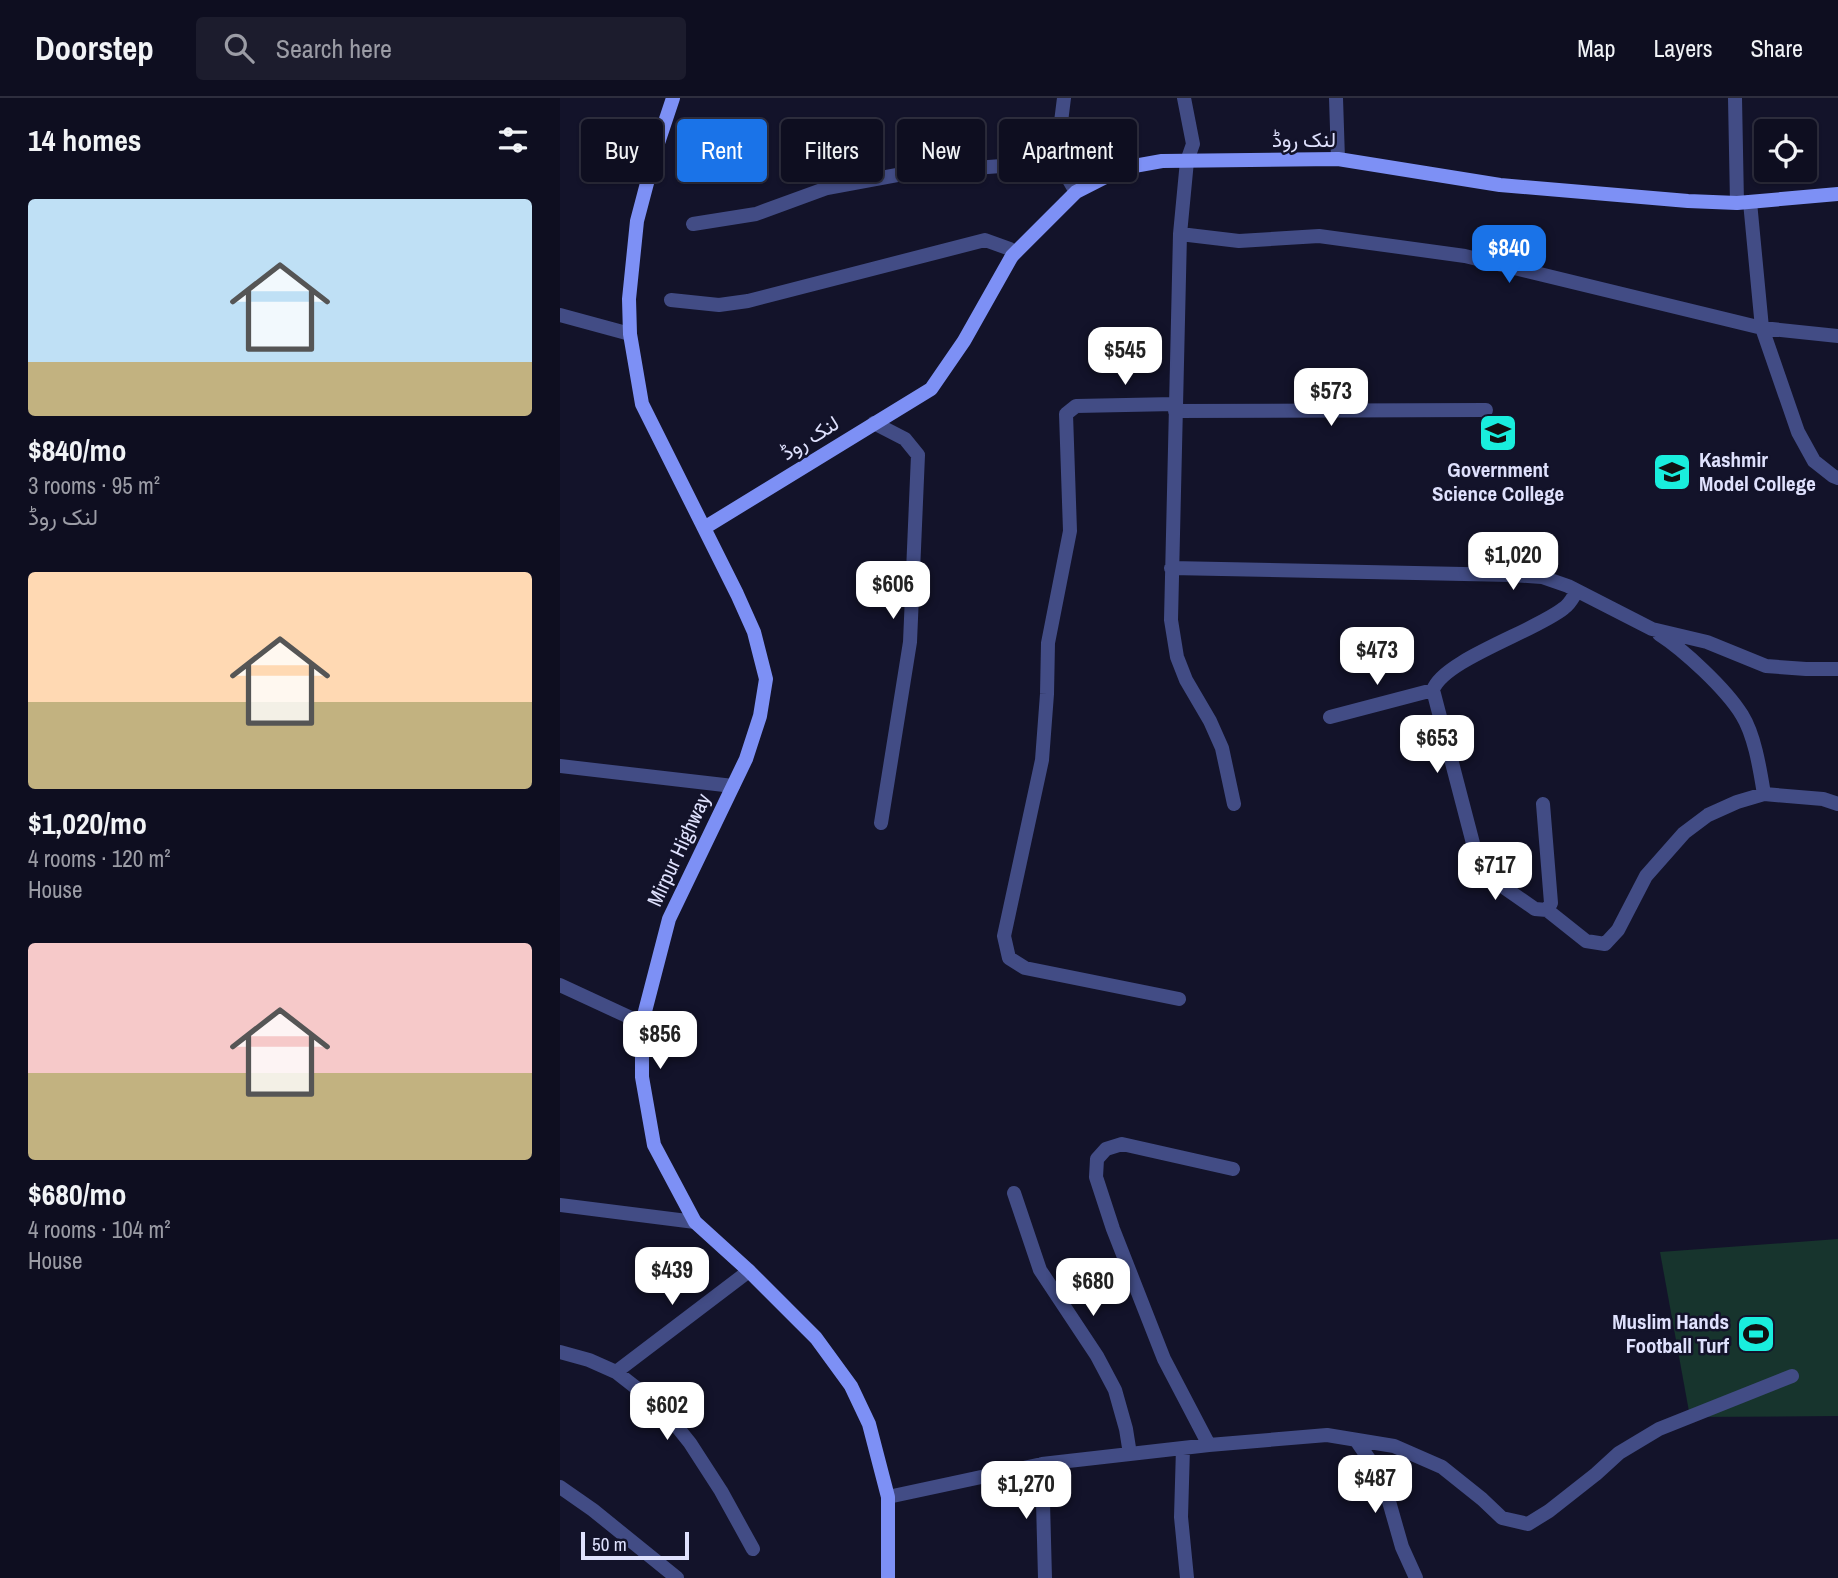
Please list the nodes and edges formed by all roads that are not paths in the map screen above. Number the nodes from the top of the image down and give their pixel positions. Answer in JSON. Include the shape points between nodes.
{"nodes":[{"id":1,"x":673,"y":98,"type":"edge"},
{"id":2,"x":1064,"y":98,"type":"edge"},
{"id":3,"x":1184,"y":98,"type":"edge"},
{"id":4,"x":1336,"y":98,"type":"edge"},
{"id":5,"x":1735,"y":98,"type":"edge"},
{"id":6,"x":1061,"y":119,"type":"edge"},
{"id":7,"x":1338,"y":159,"type":"junction"},
{"id":8,"x":1188,"y":161,"type":"junction"},
{"id":9,"x":999,"y":166,"type":"edge"},
{"id":10,"x":1070,"y":182,"type":"edge"},
{"id":11,"x":1076,"y":192,"type":"junction"},
{"id":12,"x":1838,"y":194,"type":"edge"},
{"id":13,"x":1744,"y":202,"type":"junction"},
{"id":14,"x":693,"y":224,"type":"dead end"},
{"id":15,"x":1180,"y":234,"type":"junction"},
{"id":16,"x":1012,"y":256,"type":"junction"},
{"id":17,"x":671,"y":300,"type":"dead end"},
{"id":18,"x":560,"y":314,"type":"edge"},
{"id":19,"x":1762,"y":328,"type":"junction"},
{"id":20,"x":630,"y":334,"type":"junction"},
{"id":21,"x":1838,"y":336,"type":"edge"},
{"id":22,"x":1175,"y":408,"type":"junction"},
{"id":23,"x":1486,"y":411,"type":"dead end"},
{"id":24,"x":874,"y":423,"type":"junction"},
{"id":25,"x":1838,"y":478,"type":"edge"},
{"id":26,"x":704,"y":528,"type":"junction"},
{"id":27,"x":1171,"y":568,"type":"junction"},
{"id":28,"x":1577,"y":591,"type":"junction"},
{"id":29,"x":1652,"y":629,"type":"junction"},
{"id":30,"x":1838,"y":669,"type":"edge"},
{"id":31,"x":1433,"y":691,"type":"junction"},
{"id":32,"x":1330,"y":717,"type":"dead end"},
{"id":33,"x":560,"y":766,"type":"edge"},
{"id":34,"x":733,"y":786,"type":"junction"},
{"id":35,"x":1764,"y":794,"type":"junction"},
{"id":36,"x":1234,"y":804,"type":"dead end"},
{"id":37,"x":1544,"y":804,"type":"dead end"},
{"id":38,"x":1838,"y":804,"type":"edge"},
{"id":39,"x":881,"y":823,"type":"dead end"},
{"id":40,"x":1547,"y":910,"type":"junction"},
{"id":41,"x":560,"y":985,"type":"edge"},
{"id":42,"x":1180,"y":999,"type":"dead end"},
{"id":43,"x":642,"y":1023,"type":"junction"},
{"id":44,"x":1233,"y":1169,"type":"dead end"},
{"id":45,"x":1014,"y":1193,"type":"dead end"},
{"id":46,"x":560,"y":1205,"type":"edge"},
{"id":47,"x":695,"y":1222,"type":"junction"},
{"id":48,"x":749,"y":1270,"type":"junction"},
{"id":49,"x":560,"y":1352,"type":"edge"},
{"id":50,"x":616,"y":1371,"type":"junction"},
{"id":51,"x":1792,"y":1376,"type":"dead end"},
{"id":52,"x":1356,"y":1440,"type":"junction"},
{"id":53,"x":1209,"y":1445,"type":"junction"},
{"id":54,"x":1183,"y":1448,"type":"junction"},
{"id":55,"x":1130,"y":1454,"type":"junction"},
{"id":56,"x":1042,"y":1464,"type":"junction"},
{"id":57,"x":560,"y":1487,"type":"edge"},
{"id":58,"x":888,"y":1497,"type":"junction"},
{"id":59,"x":753,"y":1549,"type":"dead end"},
{"id":60,"x":677,"y":1578,"type":"edge"},
{"id":61,"x":888,"y":1578,"type":"edge"},
{"id":62,"x":1045,"y":1578,"type":"edge"},
{"id":63,"x":1187,"y":1578,"type":"edge"},
{"id":64,"x":1416,"y":1578,"type":"edge"}],
"edges":[{"from":1,"to":20,"type":"main road","name":"Mirpur Highway","via":[[637,221]]},
{"from":2,"to":6,"type":"street"},
{"from":3,"to":8,"type":"street","via":[[1193,144]]},
{"from":4,"to":7,"type":"street"},
{"from":5,"to":13,"type":"street"},
{"from":7,"to":8,"type":"main road","name":"لنک روڈ"},
{"from":7,"to":13,"type":"main road","name":"لنک روڈ","via":[[1500,185]]},
{"from":8,"to":11,"type":"main road","name":"لنک روڈ","via":[[1123,168]]},
{"from":8,"to":15,"type":"street"},
{"from":9,"to":14,"type":"street","via":[[908,173],[827,188],[755,214]]},
{"from":10,"to":11,"type":"street"},
{"from":11,"to":16,"type":"main road","name":"لنک روڈ"},
{"from":12,"to":13,"type":"main road","name":"لنک روڈ"},
{"from":13,"to":19,"type":"street"},
{"from":15,"to":19,"type":"street","via":[[1239,241],[1319,236],[1465,256]]},
{"from":15,"to":22,"type":"street"},
{"from":16,"to":17,"type":"street","via":[[1010,249],[985,240],[748,301],[719,305]]},
{"from":16,"to":24,"type":"main road","name":"لنک روڈ","via":[[931,389]]},
{"from":18,"to":20,"type":"street"},
{"from":19,"to":21,"type":"street"},
{"from":19,"to":25,"type":"street","via":[[1798,432],[1814,461]]},
{"from":20,"to":26,"type":"main road","name":"Mirpur Highway","via":[[642,404]]},
{"from":22,"to":23,"type":"street"},
{"from":22,"to":27,"type":"street"},
{"from":22,"to":42,"type":"street","via":[[1076,406],[1066,414],[1069,531],[1048,642],[1042,760],[1004,936],[1009,958],[1025,968]]},
{"from":24,"to":26,"type":"main road","name":"لنک روڈ"},
{"from":24,"to":39,"type":"street","via":[[905,439],[918,454],[910,642]]},
{"from":26,"to":34,"type":"main road","name":"Mirpur Highway","via":[[754,632],[766,679],[760,716]]},
{"from":27,"to":28,"type":"street","via":[[1512,575],[1542,578]]},
{"from":27,"to":36,"type":"street","via":[[1177,657],[1222,748]]},
{"from":28,"to":29,"type":"street"},
{"from":28,"to":31,"type":"street","via":[[1564,608],[1451,669],[1435,683]]},
{"from":29,"to":30,"type":"street","via":[[1707,642],[1766,666]]},
{"from":29,"to":35,"type":"street","via":[[1674,644],[1743,716],[1757,753]]},
{"from":31,"to":32,"type":"street"},
{"from":31,"to":40,"type":"street","via":[[1480,864],[1535,909]]},
{"from":33,"to":34,"type":"street"},
{"from":34,"to":43,"type":"main road","name":"Mirpur Highway","via":[[669,919]]},
{"from":35,"to":38,"type":"street"},
{"from":35,"to":40,"type":"street","via":[[1708,815],[1684,833],[1646,876],[1618,930],[1605,944],[1586,941]]},
{"from":37,"to":40,"type":"street"},
{"from":41,"to":43,"type":"street"},
{"from":43,"to":47,"type":"main road","name":"Mirpur Highway","via":[[642,1077],[654,1145]]},
{"from":44,"to":53,"type":"street","via":[[1122,1144],[1106,1149],[1097,1159],[1096,1177],[1123,1255],[1164,1359]]},
{"from":45,"to":55,"type":"street","via":[[1040,1270],[1115,1390]]},
{"from":46,"to":47,"type":"street"},
{"from":47,"to":48,"type":"main road","name":"Mirpur Highway"},
{"from":48,"to":50,"type":"street"},
{"from":48,"to":58,"type":"main road","name":"Mirpur Highway","via":[[816,1338],[851,1387],[869,1424]]},
{"from":49,"to":50,"type":"street"},
{"from":50,"to":59,"type":"street","via":[[662,1408],[690,1443]]},
{"from":51,"to":52,"type":"street","via":[[1659,1429],[1619,1453],[1528,1524],[1503,1518],[1442,1467],[1394,1446]]},
{"from":52,"to":53,"type":"street","via":[[1327,1435]]},
{"from":52,"to":64,"type":"street","via":[[1386,1491]]},
{"from":53,"to":54,"type":"street"},
{"from":54,"to":55,"type":"street"},
{"from":54,"to":63,"type":"street","via":[[1181,1517]]},
{"from":55,"to":56,"type":"street"},
{"from":56,"to":58,"type":"street"},
{"from":56,"to":62,"type":"street"},
{"from":57,"to":60,"type":"street"},
{"from":58,"to":61,"type":"main road","name":"Mirpur Highway"}]}
